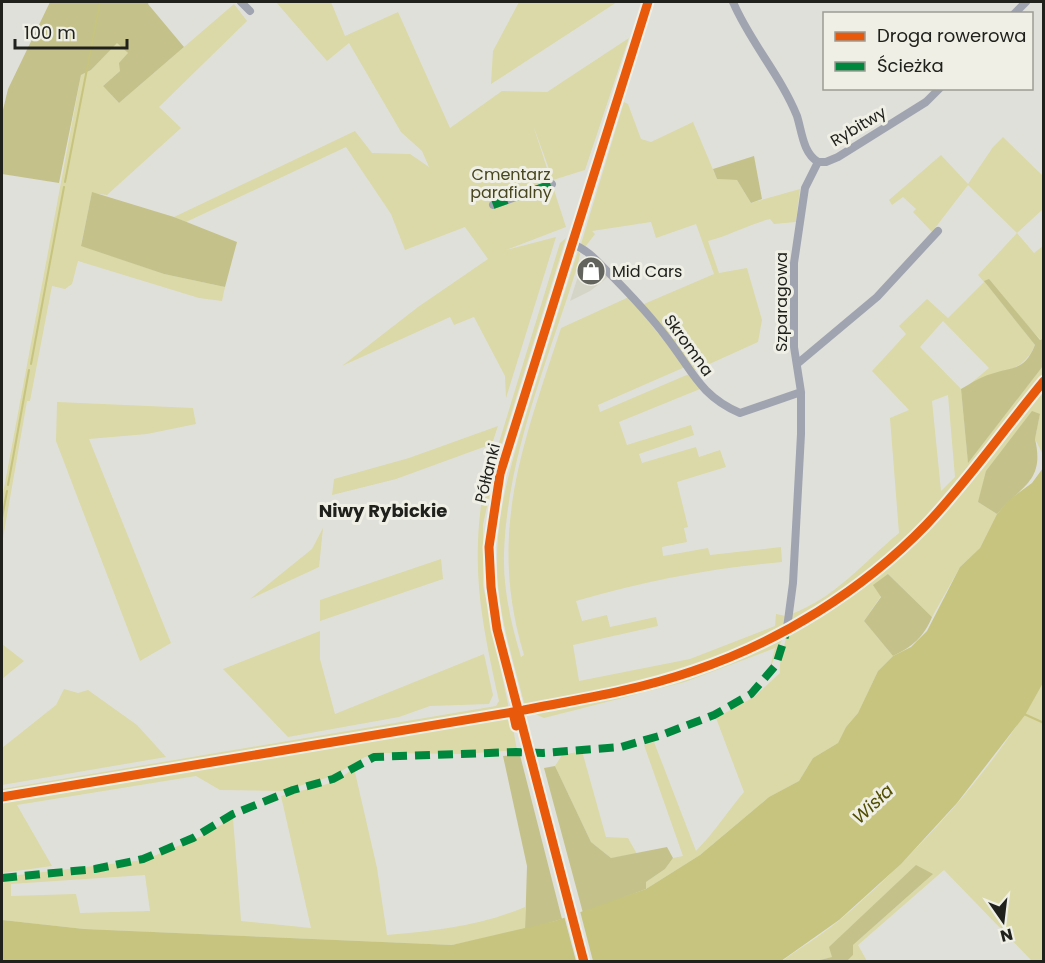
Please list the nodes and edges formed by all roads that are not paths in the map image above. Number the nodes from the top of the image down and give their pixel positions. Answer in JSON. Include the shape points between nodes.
{"nodes":[{"id":1,"x":241,"y":2,"type":"edge"},
{"id":2,"x":648,"y":2,"type":"edge"},
{"id":3,"x":733,"y":2,"type":"edge"},
{"id":4,"x":250,"y":11,"type":"dead end"},
{"id":5,"x":938,"y":90,"type":"edge"},
{"id":6,"x":818,"y":162,"type":"junction"},
{"id":7,"x":552,"y":184,"type":"dead end"},
{"id":8,"x":493,"y":205,"type":"dead end"},
{"id":9,"x":938,"y":231,"type":"dead end"},
{"id":10,"x":572,"y":244,"type":"junction"},
{"id":11,"x":797,"y":364,"type":"junction"},
{"id":12,"x":801,"y":392,"type":"junction"},
{"id":13,"x":787,"y":628,"type":"dead end"},
{"id":14,"x":584,"y":962,"type":"edge"}],
"edges":[{"from":1,"to":4,"type":"street"},
{"from":2,"to":10,"type":"street","name":"Półłanki"},
{"from":3,"to":6,"type":"street","via":[[789,100],[809,154]]},
{"from":5,"to":6,"type":"street","name":"Rybitwy","via":[[926,102],[838,157]]},
{"from":6,"to":11,"type":"street","name":"Szparagowa","via":[[805,188],[795,254]]},
{"from":7,"to":8,"type":"street"},
{"from":9,"to":11,"type":"street","via":[[877,297]]},
{"from":10,"to":12,"type":"street","name":"Skromna","via":[[585,250],[638,302],[700,384],[721,405],[740,413]]},
{"from":10,"to":14,"type":"street","name":"Półłanki","via":[[506,454],[491,525],[489,564],[494,609]]},
{"from":11,"to":12,"type":"street","name":"Szparagowa"},
{"from":12,"to":13,"type":"street","name":"Szparagowa","via":[[793,583]]}]}
